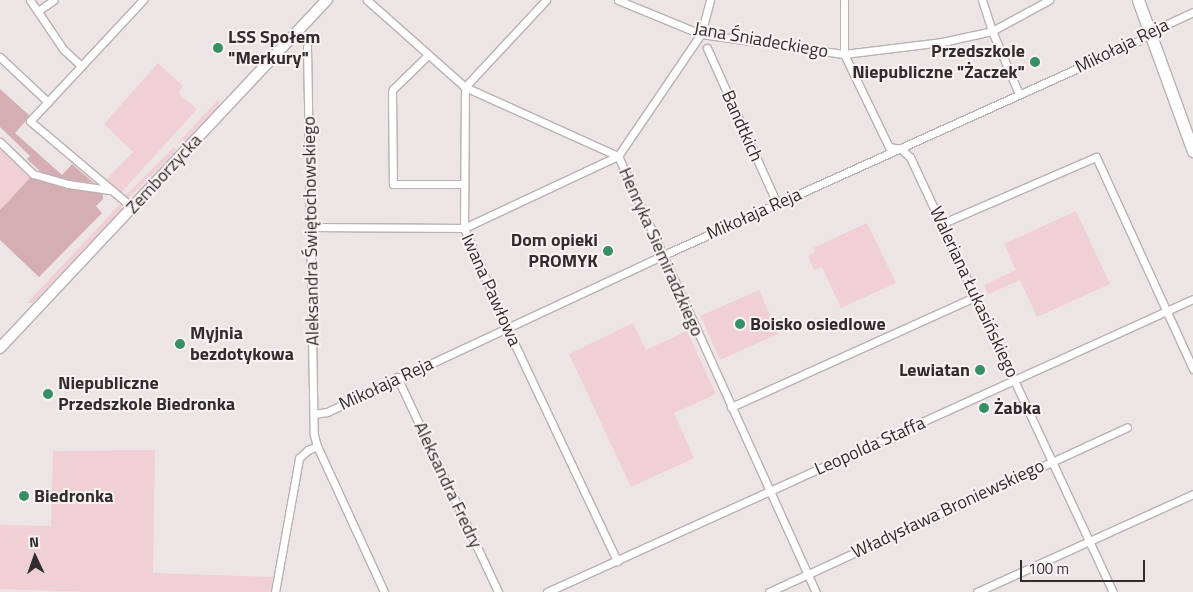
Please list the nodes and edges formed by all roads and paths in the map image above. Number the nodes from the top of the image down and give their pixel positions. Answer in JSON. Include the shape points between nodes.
{"nodes":[{"id":1,"x":30,"y":0,"type":"edge"},
{"id":2,"x":54,"y":0,"type":"edge"},
{"id":3,"x":143,"y":0,"type":"edge"},
{"id":4,"x":327,"y":0,"type":"edge"},
{"id":5,"x":367,"y":0,"type":"edge"},
{"id":6,"x":546,"y":0,"type":"edge"},
{"id":7,"x":618,"y":0,"type":"edge"},
{"id":8,"x":710,"y":0,"type":"edge"},
{"id":9,"x":844,"y":0,"type":"edge"},
{"id":10,"x":982,"y":0,"type":"edge"},
{"id":11,"x":1050,"y":0,"type":"edge"},
{"id":12,"x":1138,"y":0,"type":"edge"},
{"id":13,"x":38,"y":11,"type":"junction"},
{"id":14,"x":1193,"y":12,"type":"edge"},
{"id":15,"x":992,"y":31,"type":"junction"},
{"id":16,"x":701,"y":34,"type":"junction"},
{"id":17,"x":1150,"y":35,"type":"junction"},
{"id":18,"x":307,"y":47,"type":"dead end"},
{"id":19,"x":707,"y":48,"type":"dead end"},
{"id":20,"x":844,"y":54,"type":"junction"},
{"id":21,"x":428,"y":55,"type":"junction"},
{"id":22,"x":0,"y":57,"type":"edge"},
{"id":23,"x":81,"y":66,"type":"junction"},
{"id":24,"x":464,"y":87,"type":"junction"},
{"id":25,"x":1019,"y":94,"type":"junction"},
{"id":26,"x":48,"y":102,"type":"junction"},
{"id":27,"x":0,"y":142,"type":"edge"},
{"id":28,"x":901,"y":149,"type":"junction"},
{"id":29,"x":1193,"y":151,"type":"edge"},
{"id":30,"x":618,"y":156,"type":"junction"},
{"id":31,"x":463,"y":184,"type":"junction"},
{"id":32,"x":111,"y":190,"type":"junction"},
{"id":33,"x":777,"y":204,"type":"junction"},
{"id":34,"x":133,"y":208,"type":"junction"},
{"id":35,"x":942,"y":224,"type":"junction"},
{"id":36,"x":312,"y":227,"type":"junction"},
{"id":37,"x":464,"y":228,"type":"junction"},
{"id":38,"x":664,"y":255,"type":"junction"},
{"id":39,"x":975,"y":297,"type":"junction"},
{"id":40,"x":1193,"y":299,"type":"edge"},
{"id":41,"x":1167,"y":311,"type":"junction"},
{"id":42,"x":507,"y":328,"type":"junction"},
{"id":43,"x":0,"y":348,"type":"edge"},
{"id":44,"x":1193,"y":369,"type":"edge"},
{"id":45,"x":398,"y":378,"type":"junction"},
{"id":46,"x":1015,"y":380,"type":"junction"},
{"id":47,"x":731,"y":407,"type":"junction"},
{"id":48,"x":314,"y":414,"type":"junction"},
{"id":49,"x":1127,"y":427,"type":"dead end"},
{"id":50,"x":317,"y":446,"type":"junction"},
{"id":51,"x":1052,"y":461,"type":"junction"},
{"id":52,"x":770,"y":491,"type":"junction"},
{"id":53,"x":1193,"y":494,"type":"edge"},
{"id":54,"x":1089,"y":541,"type":"junction"},
{"id":55,"x":617,"y":561,"type":"junction"},
{"id":56,"x":808,"y":574,"type":"junction"},
{"id":57,"x":274,"y":592,"type":"edge"},
{"id":58,"x":384,"y":592,"type":"edge"},
{"id":59,"x":498,"y":592,"type":"edge"},
{"id":60,"x":547,"y":592,"type":"edge"},
{"id":61,"x":769,"y":592,"type":"edge"},
{"id":62,"x":816,"y":592,"type":"edge"},
{"id":63,"x":977,"y":592,"type":"edge"},
{"id":64,"x":1113,"y":592,"type":"edge"}],
"edges":[{"from":1,"to":13,"type":"street"},
{"from":2,"to":13,"type":"street"},
{"from":3,"to":23,"type":"street"},
{"from":4,"to":34,"type":"street","name":"Zemborzycka"},
{"from":5,"to":21,"type":"street","name":"Henryka Siemiradzkiego"},
{"from":6,"to":24,"type":"street"},
{"from":7,"to":16,"type":"street","name":"Jana Śniadeckiego"},
{"from":8,"to":16,"type":"street"},
{"from":9,"to":20,"type":"street","name":"Waleriana Łukasińskiego"},
{"from":10,"to":15,"type":"street"},
{"from":11,"to":15,"type":"street","name":"Jana Śniadeckiego"},
{"from":12,"to":17,"type":"main road"},
{"from":13,"to":23,"type":"street","via":[[63,49]]},
{"from":14,"to":17,"type":"street","name":"Mikołaja Reja"},
{"from":15,"to":20,"type":"street","name":"Jana Śniadeckiego","via":[[942,42]]},
{"from":15,"to":25,"type":"street"},
{"from":16,"to":20,"type":"street","name":"Jana Śniadeckiego"},
{"from":16,"to":30,"type":"street"},
{"from":17,"to":25,"type":"street","name":"Mikołaja Reja"},
{"from":17,"to":29,"type":"main road"},
{"from":18,"to":36,"type":"street","name":"Aleksandra Świętochowskiego"},
{"from":19,"to":33,"type":"street","name":"Bandtkich"},
{"from":20,"to":28,"type":"street","name":"Waleriana Łukasińskiego","via":[[889,147]]},
{"from":21,"to":24,"type":"street","name":"Henryka Siemiradzkiego"},
{"from":21,"to":31,"type":"street","via":[[392,93],[394,184]]},
{"from":22,"to":26,"type":"street"},
{"from":23,"to":26,"type":"street"},
{"from":24,"to":30,"type":"street","name":"Henryka Siemiradzkiego"},
{"from":24,"to":31,"type":"street","name":"Iwana Pawłowa"},
{"from":25,"to":28,"type":"street","name":"Mikołaja Reja"},
{"from":26,"to":32,"type":"street","via":[[30,121]]},
{"from":27,"to":32,"type":"street","via":[[33,174],[68,184]]},
{"from":28,"to":33,"type":"street","name":"Mikołaja Reja"},
{"from":28,"to":35,"type":"street","name":"Waleriana Łukasińskiego","via":[[910,157]]},
{"from":30,"to":37,"type":"street"},
{"from":30,"to":38,"type":"street","name":"Henryka Siemiradzkiego"},
{"from":31,"to":37,"type":"street","name":"Iwana Pawłowa"},
{"from":32,"to":34,"type":"street"},
{"from":33,"to":38,"type":"street","name":"Mikołaja Reja"},
{"from":34,"to":43,"type":"street","name":"Zemborzycka"},
{"from":35,"to":39,"type":"street","name":"Waleriana Łukasińskiego"},
{"from":35,"to":41,"type":"street","via":[[1096,157]]},
{"from":36,"to":37,"type":"street"},
{"from":36,"to":48,"type":"street","name":"Aleksandra Świętochowskiego"},
{"from":37,"to":42,"type":"street","name":"Iwana Pawłowa"},
{"from":38,"to":42,"type":"street","name":"Mikołaja Reja"},
{"from":38,"to":47,"type":"street","name":"Henryka Siemiradzkiego"},
{"from":39,"to":46,"type":"street","name":"Waleriana Łukasińskiego"},
{"from":39,"to":47,"type":"street"},
{"from":40,"to":41,"type":"street","name":"Leopolda Staffa"},
{"from":41,"to":44,"type":"street"},
{"from":41,"to":46,"type":"street","name":"Leopolda Staffa"},
{"from":42,"to":45,"type":"street","name":"Mikołaja Reja"},
{"from":42,"to":55,"type":"street","name":"Iwana Pawłowa"},
{"from":45,"to":48,"type":"street","name":"Mikołaja Reja","via":[[327,412]]},
{"from":45,"to":59,"type":"street","name":"Aleksandra Fredry"},
{"from":46,"to":51,"type":"street","name":"Waleriana Łukasińskiego"},
{"from":46,"to":52,"type":"street","name":"Leopolda Staffa"},
{"from":47,"to":52,"type":"street","name":"Henryka Siemiradzkiego"},
{"from":48,"to":50,"type":"street","name":"Aleksandra Świętochowskiego"},
{"from":49,"to":51,"type":"street","name":"Władysława Broniewskiego"},
{"from":50,"to":57,"type":"street","via":[[299,458]]},
{"from":50,"to":58,"type":"street","name":"Aleksandra Świętochowskiego"},
{"from":51,"to":54,"type":"street","name":"Waleriana Łukasińskiego"},
{"from":51,"to":56,"type":"street","name":"Władysława Broniewskiego"},
{"from":52,"to":55,"type":"street","name":"Leopolda Staffa"},
{"from":52,"to":56,"type":"street","name":"Henryka Siemiradzkiego"},
{"from":53,"to":54,"type":"street"},
{"from":54,"to":63,"type":"street"},
{"from":54,"to":64,"type":"street","name":"Waleriana Łukasińskiego"},
{"from":55,"to":60,"type":"street","name":"Leopolda Staffa"},
{"from":56,"to":61,"type":"street","name":"Władysława Broniewskiego"},
{"from":56,"to":62,"type":"street","name":"Henryka Siemiradzkiego"}]}
